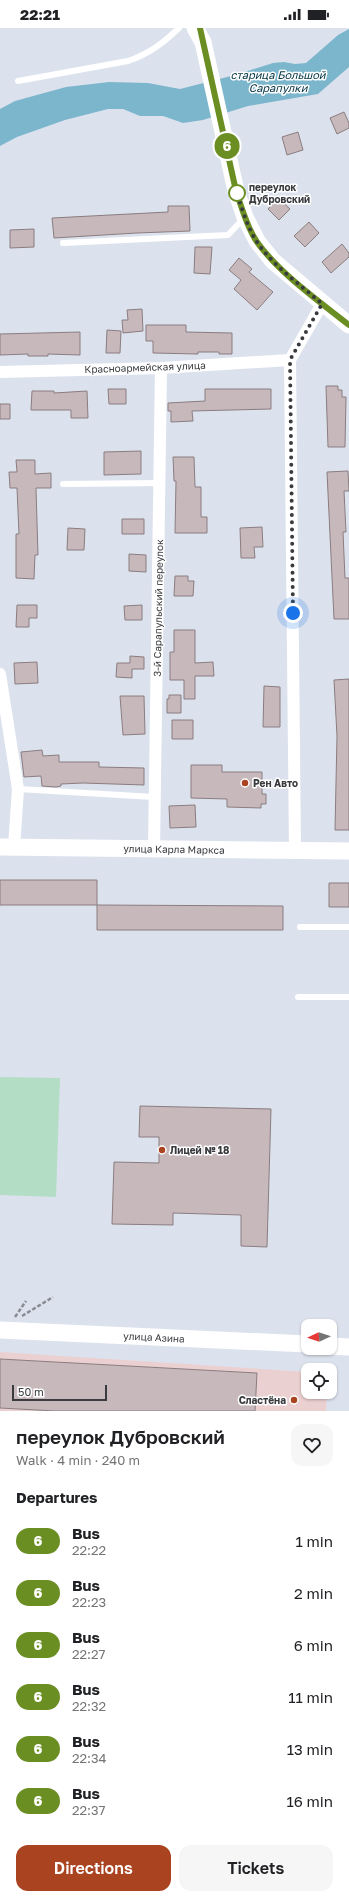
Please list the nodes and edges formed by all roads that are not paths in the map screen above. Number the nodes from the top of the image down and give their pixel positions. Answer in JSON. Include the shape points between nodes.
{"nodes":[{"id":1,"x":179,"y":28,"type":"edge"},
{"id":2,"x":201,"y":39,"type":"edge"},
{"id":3,"x":18,"y":81,"type":"dead end"},
{"id":4,"x":245,"y":217,"type":"junction"},
{"id":5,"x":63,"y":243,"type":"dead end"},
{"id":6,"x":322,"y":304,"type":"junction"},
{"id":7,"x":349,"y":325,"type":"edge"},
{"id":8,"x":290,"y":360,"type":"junction"},
{"id":9,"x":162,"y":368,"type":"junction"},
{"id":10,"x":0,"y":372,"type":"edge"},
{"id":11,"x":160,"y":483,"type":"junction"},
{"id":12,"x":63,"y":484,"type":"dead end"},
{"id":13,"x":0,"y":674,"type":"edge"},
{"id":14,"x":18,"y":789,"type":"junction"},
{"id":15,"x":154,"y":796,"type":"junction"},
{"id":16,"x":7,"y":847,"type":"edge"},
{"id":17,"x":154,"y":849,"type":"junction"},
{"id":18,"x":296,"y":850,"type":"junction"},
{"id":19,"x":349,"y":851,"type":"edge"},
{"id":20,"x":300,"y":926,"type":"dead end"},
{"id":21,"x":349,"y":927,"type":"edge"},
{"id":22,"x":298,"y":997,"type":"dead end"},
{"id":23,"x":349,"y":997,"type":"edge"},
{"id":24,"x":0,"y":1330,"type":"edge"},
{"id":25,"x":301,"y":1344,"type":"edge"},
{"id":26,"x":337,"y":1346,"type":"edge"},
{"id":27,"x":349,"y":1346,"type":"edge"}],
"edges":[{"from":1,"to":3,"type":"lane","via":[[160,46],[128,61]]},
{"from":2,"to":4,"type":"main road","via":[[236,191]]},
{"from":4,"to":5,"type":"lane","via":[[228,235]]},
{"from":4,"to":6,"type":"main road","via":[[257,242],[272,261]]},
{"from":6,"to":7,"type":"main road"},
{"from":6,"to":8,"type":"street"},
{"from":8,"to":9,"type":"street","name":"Красноармейская улица"},
{"from":8,"to":18,"type":"street"},
{"from":9,"to":10,"type":"street","name":"Красноармейская улица"},
{"from":9,"to":11,"type":"street","name":"3-й Сарапульский переулок"},
{"from":11,"to":12,"type":"lane"},
{"from":11,"to":15,"type":"street","name":"3-й Сарапульский переулок"},
{"from":13,"to":14,"type":"street"},
{"from":14,"to":15,"type":"lane"},
{"from":14,"to":16,"type":"street"},
{"from":15,"to":17,"type":"street","name":"3-й Сарапульский переулок"},
{"from":16,"to":17,"type":"main road","name":"улица Карла Маркса"},
{"from":17,"to":18,"type":"main road","name":"улица Карла Маркса"},
{"from":18,"to":19,"type":"main road","name":"улица Карла Маркса"},
{"from":20,"to":21,"type":"lane"},
{"from":22,"to":23,"type":"lane"},
{"from":24,"to":25,"type":"main road","name":"улица Азина"},
{"from":26,"to":27,"type":"main road"}]}
